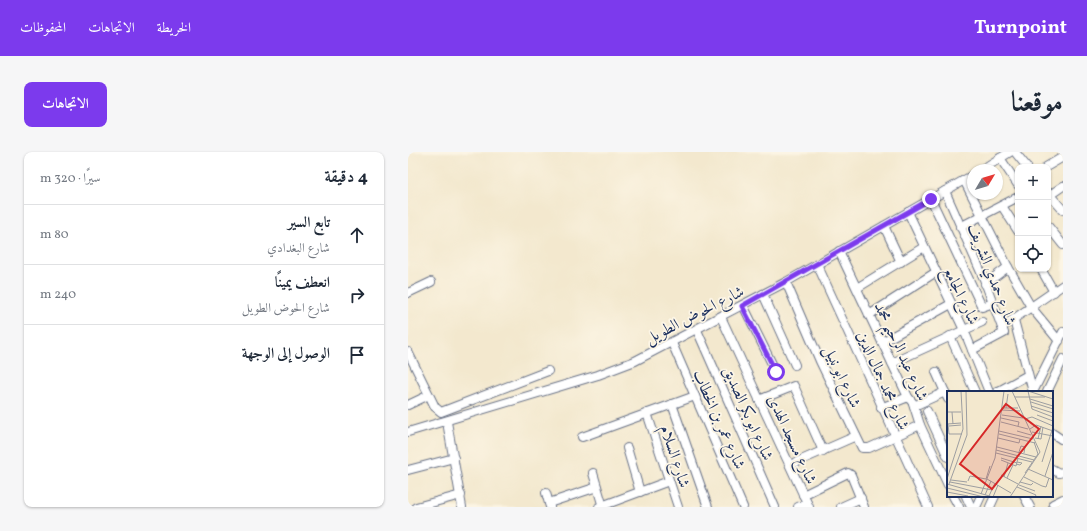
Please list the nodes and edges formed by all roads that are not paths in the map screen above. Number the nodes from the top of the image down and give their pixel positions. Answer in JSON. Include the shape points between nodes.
{"nodes":[{"id":1,"x":1010,"y":152,"type":"edge"},
{"id":2,"x":1015,"y":152,"type":"edge"},
{"id":3,"x":1063,"y":157,"type":"edge"},
{"id":4,"x":1000,"y":158,"type":"junction"},
{"id":5,"x":990,"y":164,"type":"edge"},
{"id":6,"x":1025,"y":164,"type":"edge"},
{"id":7,"x":1051,"y":164,"type":"edge"},
{"id":8,"x":967,"y":178,"type":"edge"},
{"id":9,"x":964,"y":180,"type":"junction"},
{"id":10,"x":1015,"y":180,"type":"edge"},
{"id":11,"x":1063,"y":186,"type":"edge"},
{"id":12,"x":945,"y":191,"type":"junction"},
{"id":13,"x":1051,"y":193,"type":"edge"},
{"id":14,"x":1051,"y":196,"type":"edge"},
{"id":15,"x":931,"y":199,"type":"junction"},
{"id":16,"x":1015,"y":199,"type":"edge"},
{"id":17,"x":1002,"y":206,"type":"junction"},
{"id":18,"x":1063,"y":210,"type":"edge"},
{"id":19,"x":908,"y":212,"type":"junction"},
{"id":20,"x":983,"y":217,"type":"junction"},
{"id":21,"x":884,"y":226,"type":"junction"},
{"id":22,"x":1015,"y":226,"type":"edge"},
{"id":23,"x":960,"y":227,"type":"junction"},
{"id":24,"x":1051,"y":230,"type":"edge"},
{"id":25,"x":1063,"y":244,"type":"edge"},
{"id":26,"x":924,"y":247,"type":"junction"},
{"id":27,"x":839,"y":251,"type":"junction"},
{"id":28,"x":901,"y":262,"type":"junction"},
{"id":29,"x":817,"y":264,"type":"junction"},
{"id":30,"x":1008,"y":267,"type":"junction"},
{"id":31,"x":936,"y":272,"type":"junction"},
{"id":32,"x":1043,"y":272,"type":"edge"},
{"id":33,"x":431,"y":282,"type":"dead end"},
{"id":34,"x":786,"y":282,"type":"junction"},
{"id":35,"x":985,"y":284,"type":"junction"},
{"id":36,"x":1063,"y":285,"type":"edge"},
{"id":37,"x":857,"y":288,"type":"junction"},
{"id":38,"x":1054,"y":292,"type":"junction"},
{"id":39,"x":408,"y":293,"type":"edge"},
{"id":40,"x":764,"y":294,"type":"junction"},
{"id":41,"x":993,"y":303,"type":"junction"},
{"id":42,"x":951,"y":304,"type":"junction"},
{"id":43,"x":742,"y":306,"type":"junction"},
{"id":44,"x":1031,"y":307,"type":"junction"},
{"id":45,"x":869,"y":315,"type":"junction"},
{"id":46,"x":721,"y":317,"type":"junction"},
{"id":47,"x":1014,"y":320,"type":"junction"},
{"id":48,"x":982,"y":322,"type":"dead end"},
{"id":49,"x":1002,"y":328,"type":"junction"},
{"id":50,"x":697,"y":330,"type":"junction"},
{"id":51,"x":964,"y":330,"type":"junction"},
{"id":52,"x":1063,"y":332,"type":"edge"},
{"id":53,"x":950,"y":336,"type":"junction"},
{"id":54,"x":1059,"y":341,"type":"junction"},
{"id":55,"x":882,"y":342,"type":"junction"},
{"id":56,"x":672,"y":343,"type":"junction"},
{"id":57,"x":972,"y":350,"type":"junction"},
{"id":58,"x":409,"y":357,"type":"edge"},
{"id":59,"x":892,"y":362,"type":"junction"},
{"id":60,"x":1062,"y":362,"type":"edge"},
{"id":61,"x":795,"y":365,"type":"dead end"},
{"id":62,"x":548,"y":371,"type":"dead end"},
{"id":63,"x":776,"y":372,"type":"dead end"},
{"id":64,"x":936,"y":372,"type":"dead end"},
{"id":65,"x":1028,"y":375,"type":"junction"},
{"id":66,"x":988,"y":390,"type":"edge"},
{"id":67,"x":975,"y":391,"type":"edge"},
{"id":68,"x":999,"y":391,"type":"edge"},
{"id":69,"x":1033,"y":391,"type":"edge"},
{"id":70,"x":1034,"y":391,"type":"edge"},
{"id":71,"x":1048,"y":391,"type":"edge"},
{"id":72,"x":429,"y":395,"type":"junction"},
{"id":73,"x":946,"y":395,"type":"edge"},
{"id":74,"x":695,"y":396,"type":"junction"},
{"id":75,"x":908,"y":397,"type":"junction"},
{"id":76,"x":759,"y":400,"type":"junction"},
{"id":77,"x":672,"y":404,"type":"junction"},
{"id":78,"x":408,"y":406,"type":"edge"},
{"id":79,"x":914,"y":406,"type":"junction"},
{"id":80,"x":881,"y":408,"type":"junction"},
{"id":81,"x":927,"y":411,"type":"dead end"},
{"id":82,"x":647,"y":414,"type":"junction"},
{"id":83,"x":447,"y":422,"type":"junction"},
{"id":84,"x":920,"y":425,"type":"junction"},
{"id":85,"x":408,"y":432,"type":"edge"},
{"id":86,"x":1053,"y":434,"type":"edge"},
{"id":87,"x":856,"y":436,"type":"junction"},
{"id":88,"x":894,"y":436,"type":"junction"},
{"id":89,"x":582,"y":437,"type":"dead end"},
{"id":90,"x":1061,"y":439,"type":"dead end"},
{"id":91,"x":627,"y":448,"type":"dead end"},
{"id":92,"x":824,"y":450,"type":"junction"},
{"id":93,"x":947,"y":455,"type":"edge"},
{"id":94,"x":454,"y":458,"type":"junction"},
{"id":95,"x":790,"y":465,"type":"junction"},
{"id":96,"x":408,"y":470,"type":"edge"},
{"id":97,"x":593,"y":473,"type":"dead end"},
{"id":98,"x":670,"y":481,"type":"junction"},
{"id":99,"x":947,"y":483,"type":"edge"},
{"id":100,"x":597,"y":487,"type":"junction"},
{"id":101,"x":640,"y":492,"type":"junction"},
{"id":102,"x":546,"y":493,"type":"dead end"},
{"id":103,"x":461,"y":495,"type":"junction"},
{"id":104,"x":803,"y":495,"type":"junction"},
{"id":105,"x":954,"y":497,"type":"edge"},
{"id":106,"x":966,"y":497,"type":"edge"},
{"id":107,"x":981,"y":497,"type":"edge"},
{"id":108,"x":995,"y":497,"type":"edge"},
{"id":109,"x":1025,"y":497,"type":"edge"},
{"id":110,"x":861,"y":498,"type":"junction"},
{"id":111,"x":1063,"y":499,"type":"edge"},
{"id":112,"x":1053,"y":504,"type":"dead end"},
{"id":113,"x":549,"y":505,"type":"edge"},
{"id":114,"x":808,"y":505,"type":"edge"},
{"id":115,"x":926,"y":506,"type":"edge"},
{"id":116,"x":416,"y":507,"type":"edge"},
{"id":117,"x":462,"y":507,"type":"edge"},
{"id":118,"x":602,"y":507,"type":"edge"},
{"id":119,"x":678,"y":507,"type":"edge"},
{"id":120,"x":708,"y":507,"type":"edge"},
{"id":121,"x":743,"y":507,"type":"edge"},
{"id":122,"x":775,"y":507,"type":"edge"},
{"id":123,"x":798,"y":507,"type":"edge"},
{"id":124,"x":841,"y":507,"type":"edge"},
{"id":125,"x":864,"y":507,"type":"edge"},
{"id":126,"x":959,"y":507,"type":"edge"},
{"id":127,"x":971,"y":507,"type":"edge"},
{"id":128,"x":976,"y":507,"type":"edge"},
{"id":129,"x":990,"y":507,"type":"edge"},
{"id":130,"x":1030,"y":507,"type":"edge"}],
"edges":[{"from":1,"to":4,"type":"street"},
{"from":2,"to":6,"type":"street"},
{"from":3,"to":7,"type":"street"},
{"from":4,"to":5,"type":"street"},
{"from":4,"to":10,"type":"street"},
{"from":8,"to":9,"type":"street","name":"شارع الحوض الطويل"},
{"from":9,"to":12,"type":"street","name":"شارع الحوض الطويل"},
{"from":9,"to":20,"type":"street"},
{"from":11,"to":13,"type":"street"},
{"from":12,"to":15,"type":"street","name":"شارع الحوض الطويل"},
{"from":12,"to":23,"type":"street","name":"شارع حمدي الشريف"},
{"from":14,"to":18,"type":"street"},
{"from":15,"to":19,"type":"street","name":"شارع الحوض الطويل"},
{"from":15,"to":41,"type":"street","via":[[982,307]]},
{"from":16,"to":17,"type":"street"},
{"from":17,"to":20,"type":"street"},
{"from":17,"to":22,"type":"street"},
{"from":19,"to":21,"type":"street","name":"شارع الحوض الطويل"},
{"from":19,"to":26,"type":"street","name":"شارع الجامع"},
{"from":20,"to":23,"type":"street"},
{"from":20,"to":30,"type":"street"},
{"from":21,"to":27,"type":"street","name":"شارع الحوض الطويل"},
{"from":21,"to":28,"type":"street"},
{"from":23,"to":35,"type":"street","name":"شارع حمدي الشريف"},
{"from":24,"to":25,"type":"street"},
{"from":26,"to":28,"type":"street"},
{"from":26,"to":31,"type":"street","name":"شارع الجامع"},
{"from":27,"to":29,"type":"street","name":"شارع الحوض الطويل"},
{"from":27,"to":37,"type":"street","name":"شارع عبد الرحيم محمد"},
{"from":28,"to":37,"type":"street"},
{"from":29,"to":34,"type":"street","name":"شارع الحوض الطويل"},
{"from":29,"to":80,"type":"street","name":"شارع محمد جمال الدين"},
{"from":30,"to":35,"type":"street"},
{"from":30,"to":44,"type":"street"},
{"from":31,"to":42,"type":"street","name":"شارع الجامع"},
{"from":31,"to":45,"type":"street"},
{"from":32,"to":38,"type":"street"},
{"from":33,"to":39,"type":"street"},
{"from":34,"to":40,"type":"street","name":"شارع الحوض الطويل"},
{"from":34,"to":87,"type":"street","name":"شارع ابو نبيل"},
{"from":35,"to":41,"type":"street","name":"شارع حمدي الشريف"},
{"from":36,"to":38,"type":"street"},
{"from":37,"to":45,"type":"street","name":"شارع عبد الرحيم محمد"},
{"from":38,"to":44,"type":"street"},
{"from":40,"to":43,"type":"street","name":"شارع الحوض الطويل"},
{"from":40,"to":61,"type":"street"},
{"from":41,"to":49,"type":"street","name":"شارع حمدي الشريف"},
{"from":42,"to":51,"type":"street","name":"شارع الجامع"},
{"from":42,"to":55,"type":"street"},
{"from":43,"to":46,"type":"street","name":"شارع الحوض الطويل"},
{"from":43,"to":63,"type":"street"},
{"from":44,"to":47,"type":"street"},
{"from":44,"to":54,"type":"street"},
{"from":45,"to":55,"type":"street","name":"شارع عبد الرحيم محمد"},
{"from":46,"to":50,"type":"street","name":"شارع الحوض الطويل"},
{"from":46,"to":76,"type":"street","name":"شارع مسجد الهدى"},
{"from":47,"to":49,"type":"street"},
{"from":47,"to":65,"type":"street"},
{"from":48,"to":51,"type":"street"},
{"from":49,"to":57,"type":"street","name":"شارع حمدي الشريف","via":[[1003,335]]},
{"from":50,"to":56,"type":"street","name":"شارع الحوض الطويل"},
{"from":50,"to":122,"type":"street","name":"شارع ابو بكر الصديق"},
{"from":51,"to":53,"type":"street"},
{"from":51,"to":57,"type":"street","name":"شارع الجامع"},
{"from":52,"to":54,"type":"street"},
{"from":53,"to":59,"type":"street"},
{"from":53,"to":67,"type":"street"},
{"from":54,"to":70,"type":"street"},
{"from":55,"to":59,"type":"street","name":"شارع عبد الرحيم محمد"},
{"from":56,"to":74,"type":"street","name":"شارع عمر بن الخطاب"},
{"from":56,"to":83,"type":"street","name":"شارع الحوض الطويل","via":[[611,371]]},
{"from":57,"to":66,"type":"street","name":"شارع الجامع"},
{"from":58,"to":72,"type":"street"},
{"from":59,"to":75,"type":"street","name":"شارع عبد الرحيم محمد"},
{"from":60,"to":71,"type":"street"},
{"from":62,"to":72,"type":"street","via":[[441,412],[437,410]]},
{"from":64,"to":73,"type":"street"},
{"from":65,"to":68,"type":"street"},
{"from":65,"to":69,"type":"street"},
{"from":72,"to":78,"type":"street"},
{"from":73,"to":79,"type":"street"},
{"from":74,"to":77,"type":"street"},
{"from":74,"to":121,"type":"street","name":"شارع عمر بن الخطاب"},
{"from":75,"to":79,"type":"street","name":"شارع عبد الرحيم محمد"},
{"from":75,"to":80,"type":"street"},
{"from":76,"to":92,"type":"street","via":[[794,386]]},
{"from":76,"to":95,"type":"street","name":"شارع مسجد الهدى"},
{"from":77,"to":82,"type":"street"},
{"from":77,"to":120,"type":"street"},
{"from":79,"to":84,"type":"street","name":"شارع عبد الرحيم محمد"},
{"from":80,"to":88,"type":"street","name":"شارع محمد جمال الدين"},
{"from":81,"to":93,"type":"street"},
{"from":82,"to":89,"type":"street"},
{"from":82,"to":98,"type":"street","name":"شارع السلام"},
{"from":83,"to":85,"type":"street","name":"شارع الحوض الطويل"},
{"from":83,"to":94,"type":"street"},
{"from":84,"to":88,"type":"street"},
{"from":84,"to":99,"type":"street","name":"شارع عبد الرحيم محمد"},
{"from":86,"to":90,"type":"street"},
{"from":87,"to":88,"type":"street","name":"شارع ابو نبيل","via":[[864,449]]},
{"from":87,"to":92,"type":"street"},
{"from":88,"to":115,"type":"street","name":"شارع محمد جمال الدين"},
{"from":91,"to":101,"type":"street"},
{"from":92,"to":95,"type":"street"},
{"from":94,"to":96,"type":"street"},
{"from":94,"to":103,"type":"street"},
{"from":95,"to":104,"type":"street","name":"شارع مسجد الهدى"},
{"from":97,"to":100,"type":"street"},
{"from":98,"to":101,"type":"street"},
{"from":98,"to":119,"type":"street","name":"شارع السلام"},
{"from":100,"to":113,"type":"street"},
{"from":100,"to":118,"type":"street"},
{"from":101,"to":118,"type":"street"},
{"from":102,"to":113,"type":"street"},
{"from":103,"to":116,"type":"street"},
{"from":103,"to":117,"type":"street"},
{"from":104,"to":110,"type":"street","via":[[847,473],[851,475]]},
{"from":104,"to":114,"type":"street","name":"شارع مسجد الهدى"},
{"from":105,"to":126,"type":"street"},
{"from":106,"to":127,"type":"street"},
{"from":107,"to":128,"type":"street"},
{"from":108,"to":129,"type":"street"},
{"from":109,"to":130,"type":"street"},
{"from":110,"to":124,"type":"street"},
{"from":110,"to":125,"type":"street"},
{"from":111,"to":112,"type":"street"},
{"from":114,"to":123,"type":"street"}]}
